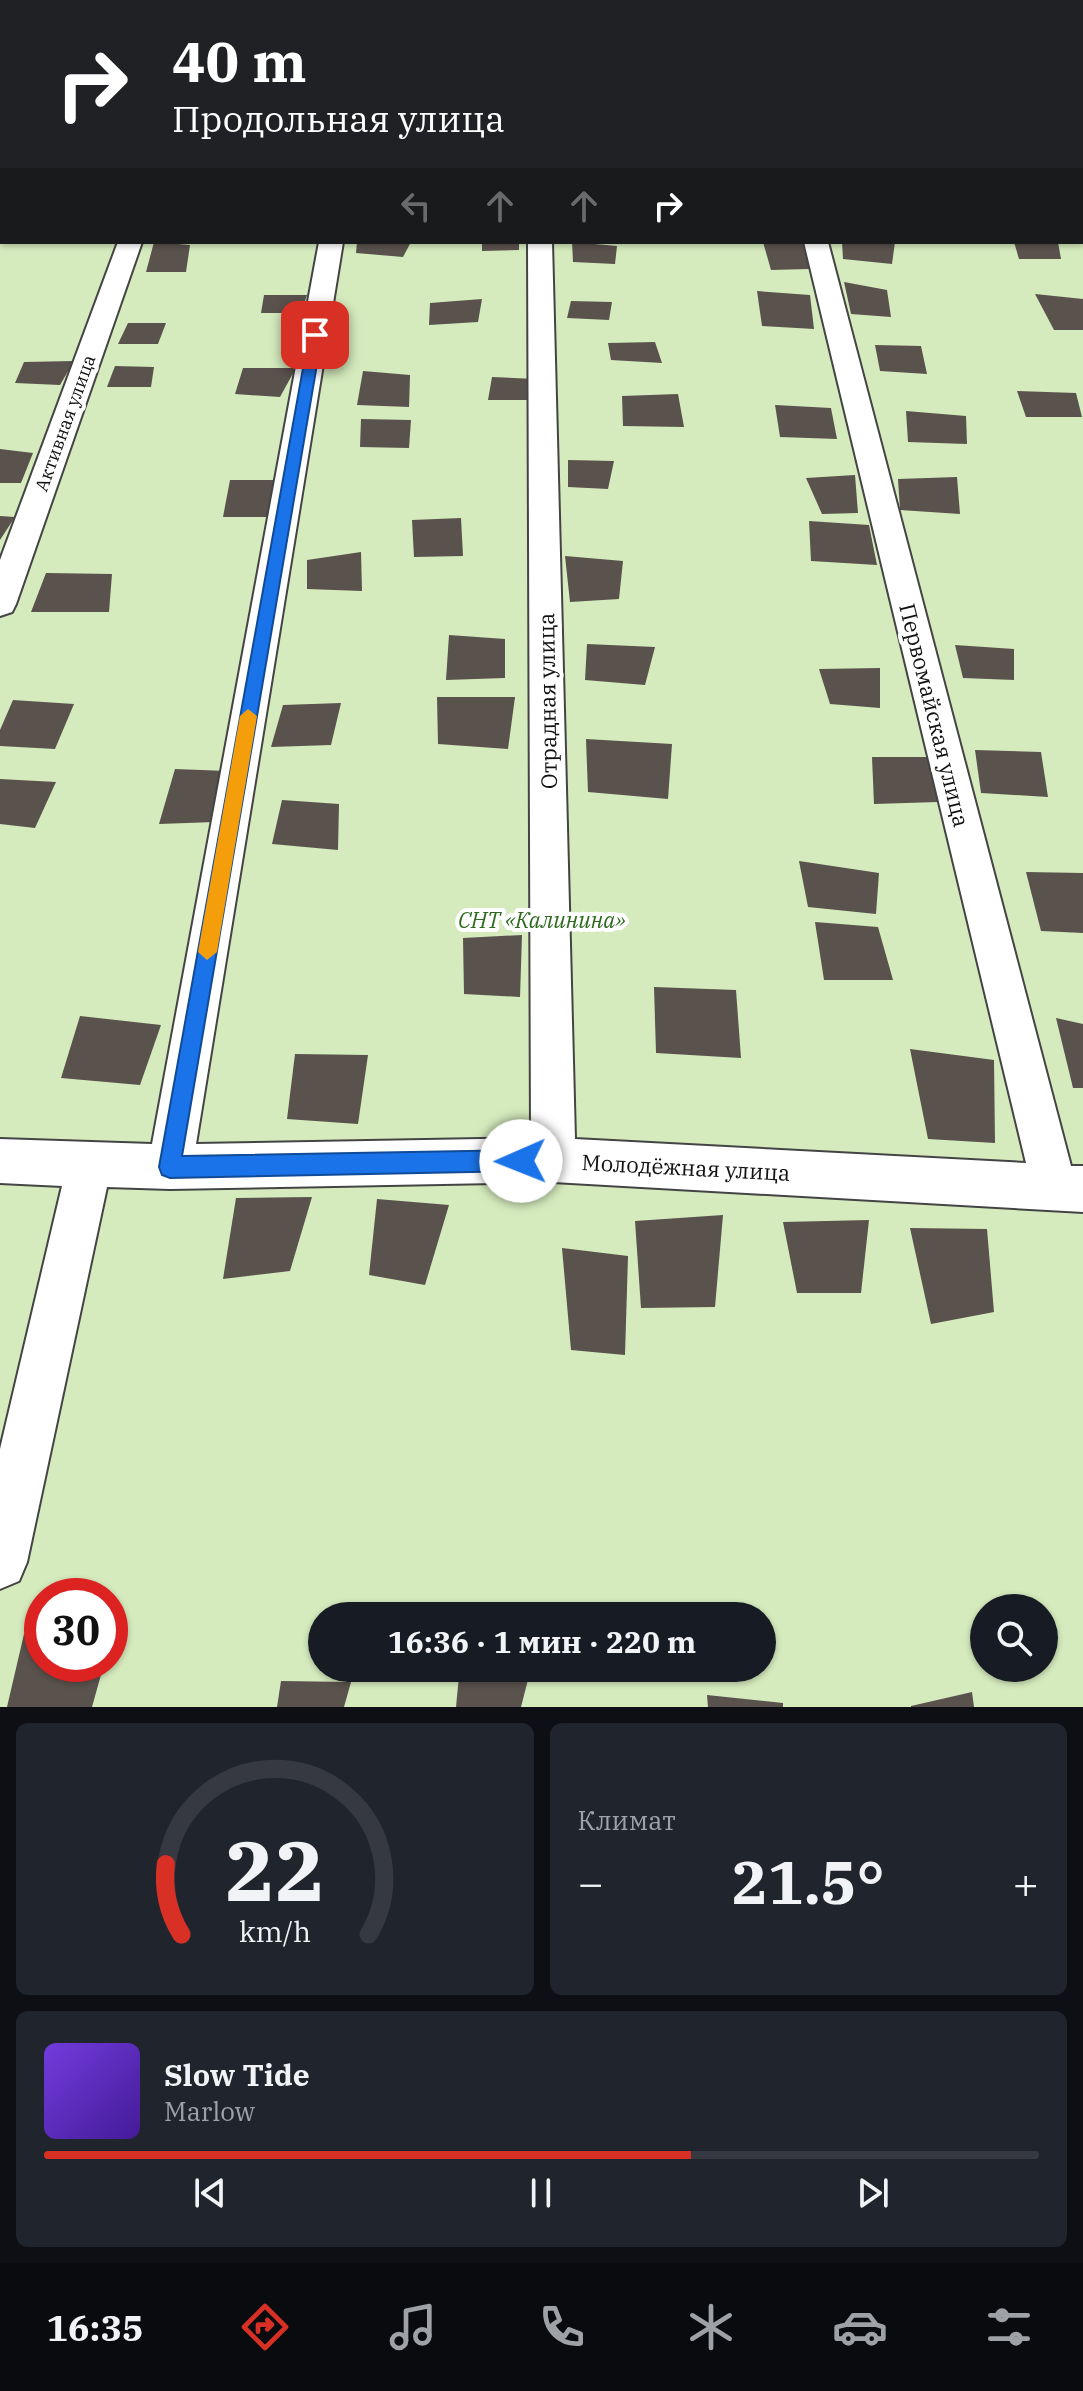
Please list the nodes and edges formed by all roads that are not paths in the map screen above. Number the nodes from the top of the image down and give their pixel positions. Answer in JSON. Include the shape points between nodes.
{"nodes":[{"id":1,"x":129,"y":244,"type":"edge"},
{"id":2,"x":331,"y":244,"type":"edge"},
{"id":3,"x":540,"y":244,"type":"edge"},
{"id":4,"x":817,"y":244,"type":"edge"},
{"id":5,"x":0,"y":604,"type":"edge"},
{"id":6,"x":553,"y":1160,"type":"junction"},
{"id":7,"x":0,"y":1161,"type":"edge"},
{"id":8,"x":90,"y":1163,"type":"junction"},
{"id":9,"x":170,"y":1167,"type":"junction"},
{"id":10,"x":1068,"y":1188,"type":"edge"},
{"id":11,"x":0,"y":1562,"type":"edge"}],
"edges":[{"from":1,"to":5,"type":"street","name":"Активная улица"},
{"from":2,"to":9,"type":"street"},
{"from":3,"to":6,"type":"street","name":"Отрадная улица"},
{"from":4,"to":10,"type":"street","name":"Первомайская улица"},
{"from":6,"to":9,"type":"street","name":"Молодёжная улица"},
{"from":6,"to":10,"type":"street","name":"Молодёжная улица"},
{"from":7,"to":8,"type":"street","name":"Молодёжная улица"},
{"from":8,"to":9,"type":"street","name":"Молодёжная улица"},
{"from":8,"to":11,"type":"street"}]}
